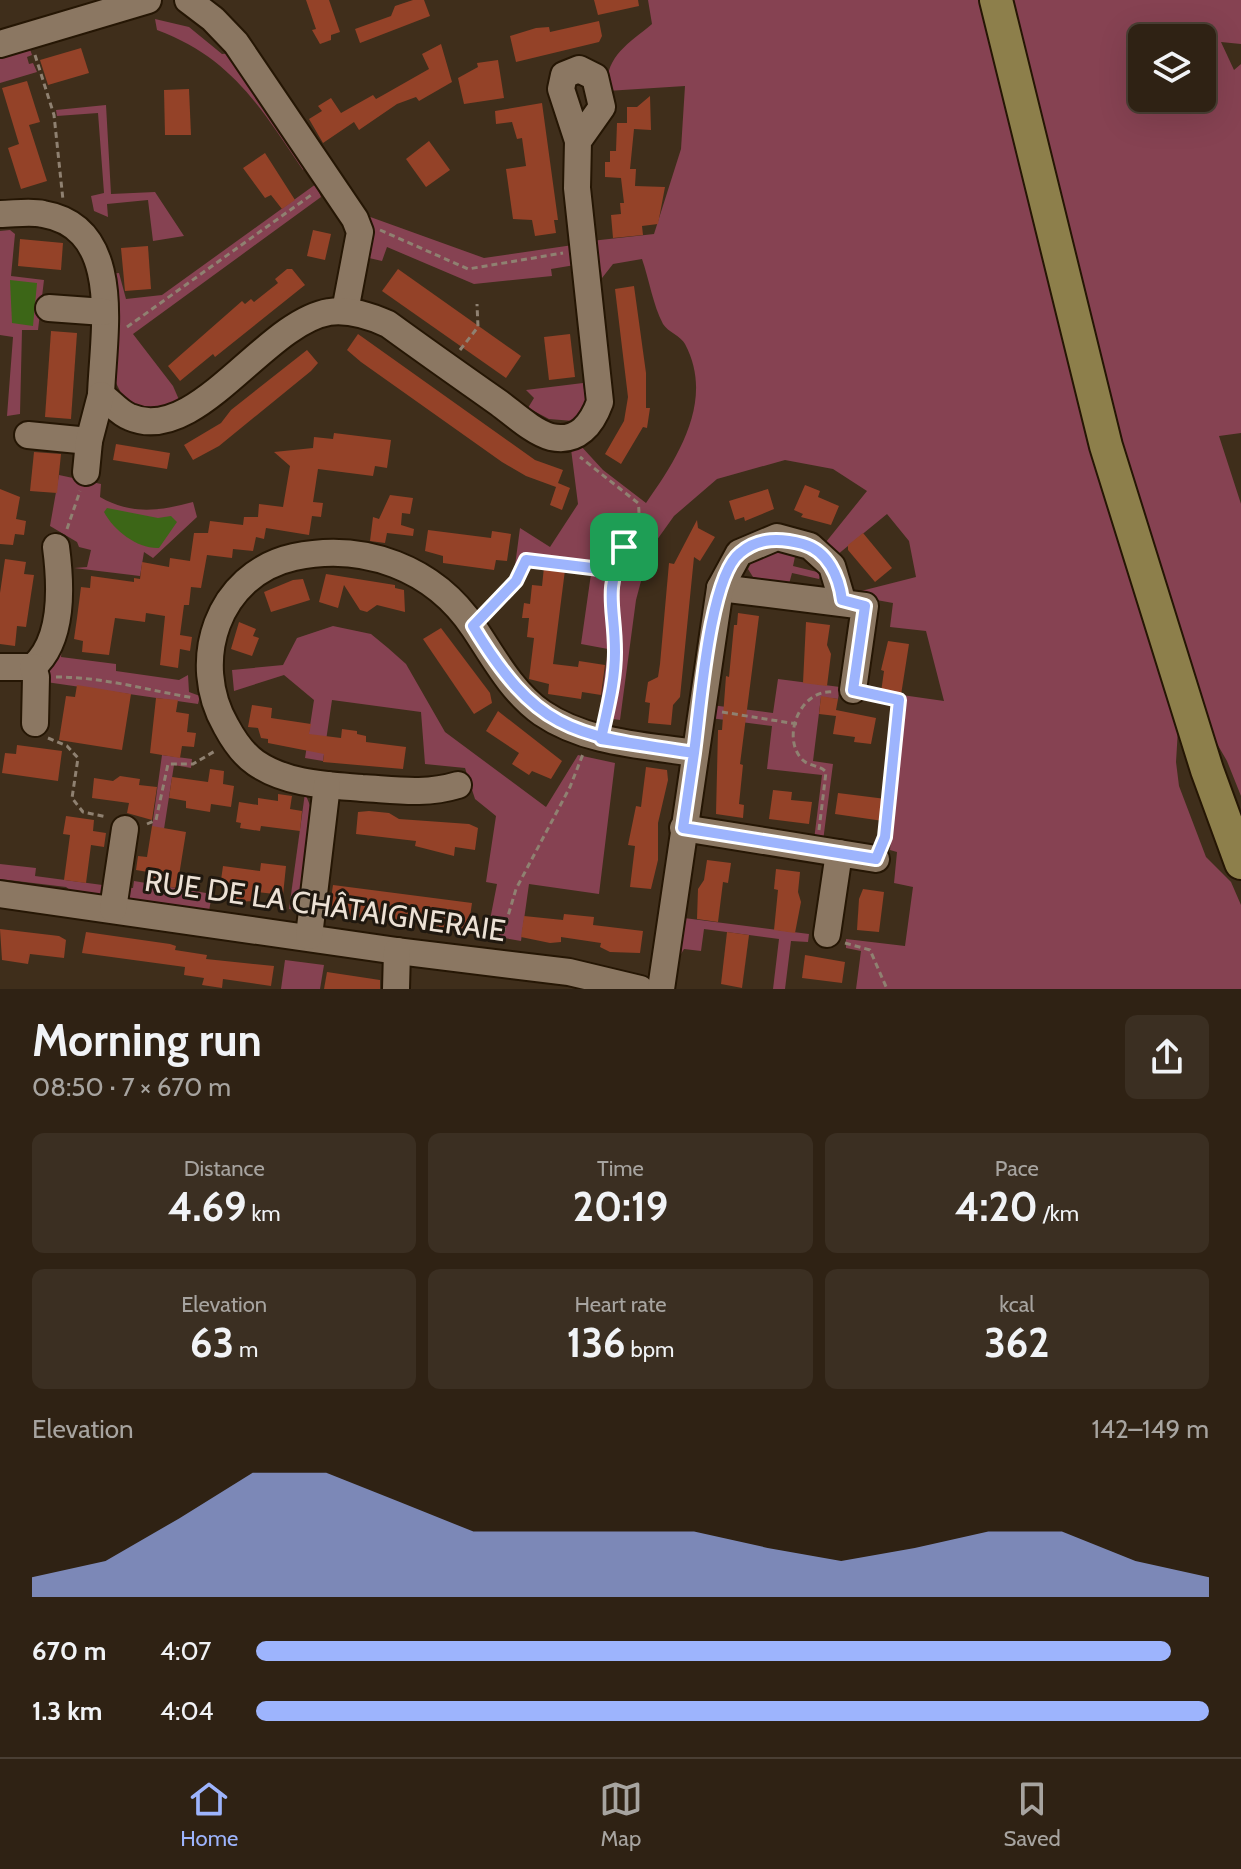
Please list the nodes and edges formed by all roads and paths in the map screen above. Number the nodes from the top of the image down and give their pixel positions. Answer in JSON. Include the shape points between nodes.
{"nodes":[{"id":1,"x":148,"y":0,"type":"edge"},
{"id":2,"x":167,"y":0,"type":"edge"},
{"id":3,"x":188,"y":0,"type":"edge"},
{"id":4,"x":996,"y":0,"type":"edge"},
{"id":5,"x":29,"y":36,"type":"junction"},
{"id":6,"x":0,"y":44,"type":"edge"},
{"id":7,"x":578,"y":141,"type":"dead end"},
{"id":8,"x":321,"y":188,"type":"dead end"},
{"id":9,"x":0,"y":214,"type":"edge"},
{"id":10,"x":63,"y":219,"type":"junction"},
{"id":11,"x":355,"y":219,"type":"junction"},
{"id":12,"x":585,"y":250,"type":"junction"},
{"id":13,"x":477,"y":304,"type":"dead end"},
{"id":14,"x":49,"y":308,"type":"dead end"},
{"id":15,"x":345,"y":311,"type":"junction"},
{"id":16,"x":112,"y":316,"type":"junction"},
{"id":17,"x":448,"y":367,"type":"junction"},
{"id":18,"x":101,"y":395,"type":"junction"},
{"id":19,"x":28,"y":435,"type":"dead end"},
{"id":20,"x":89,"y":441,"type":"junction"},
{"id":21,"x":572,"y":450,"type":"dead end"},
{"id":22,"x":86,"y":472,"type":"joint"},
{"id":23,"x":56,"y":547,"type":"joint"},
{"id":24,"x":624,"y":547,"type":"junction"},
{"id":25,"x":720,"y":588,"type":"junction"},
{"id":26,"x":842,"y":600,"type":"junction"},
{"id":27,"x":473,"y":626,"type":"junction"},
{"id":28,"x":0,"y":667,"type":"edge"},
{"id":29,"x":34,"y":672,"type":"junction"},
{"id":30,"x":847,"y":692,"type":"junction"},
{"id":31,"x":214,"y":705,"type":"junction"},
{"id":32,"x":717,"y":711,"type":"dead end"},
{"id":33,"x":35,"y":723,"type":"joint"},
{"id":34,"x":797,"y":724,"type":"junction"},
{"id":35,"x":596,"y":737,"type":"junction"},
{"id":36,"x":234,"y":740,"type":"junction"},
{"id":37,"x":694,"y":753,"type":"junction"},
{"id":38,"x":327,"y":785,"type":"junction"},
{"id":39,"x":458,"y":785,"type":"dead end"},
{"id":40,"x":683,"y":828,"type":"junction"},
{"id":41,"x":125,"y":829,"type":"junction"},
{"id":42,"x":828,"y":846,"type":"junction"},
{"id":43,"x":876,"y":859,"type":"joint"},
{"id":44,"x":1241,"y":863,"type":"edge"},
{"id":45,"x":0,"y":894,"type":"edge"},
{"id":46,"x":113,"y":909,"type":"junction"},
{"id":47,"x":827,"y":934,"type":"joint"},
{"id":48,"x":309,"y":936,"type":"junction"},
{"id":49,"x":397,"y":951,"type":"junction"},
{"id":50,"x":494,"y":961,"type":"junction"},
{"id":51,"x":396,"y":989,"type":"edge"},
{"id":52,"x":640,"y":989,"type":"edge"},
{"id":53,"x":661,"y":989,"type":"edge"},
{"id":54,"x":887,"y":989,"type":"edge"}],
"edges":[{"from":1,"to":5,"type":"street"},
{"from":2,"to":3,"type":"street"},
{"from":3,"to":11,"type":"street","via":[[236,43]]},
{"from":4,"to":44,"type":"main road","via":[[1106,446]]},
{"from":5,"to":6,"type":"street"},
{"from":5,"to":10,"type":"path","via":[[54,115]]},
{"from":7,"to":12,"type":"street","via":[[577,188]]},
{"from":8,"to":16,"type":"path","via":[[128,329]]},
{"from":9,"to":10,"type":"street","via":[[41,213]]},
{"from":10,"to":16,"type":"street","via":[[95,248]]},
{"from":11,"to":12,"type":"path","via":[[468,269]]},
{"from":11,"to":15,"type":"street","via":[[360,232]]},
{"from":12,"to":17,"type":"street","via":[[600,402],[593,422],[579,434],[551,437]]},
{"from":13,"to":17,"type":"path","via":[[478,327]]},
{"from":14,"to":16,"type":"street"},
{"from":15,"to":17,"type":"street","via":[[388,324]]},
{"from":15,"to":18,"type":"street","via":[[309,318],[270,343],[193,408],[171,418],[149,422],[128,417]]},
{"from":16,"to":18,"type":"street"},
{"from":18,"to":20,"type":"street"},
{"from":19,"to":20,"type":"street"},
{"from":20,"to":22,"type":"street"},
{"from":21,"to":24,"type":"path","via":[[638,503],[638,524]]},
{"from":22,"to":23,"type":"path"},
{"from":23,"to":29,"type":"street","via":[[60,576],[52,643]]},
{"from":24,"to":27,"type":"path","via":[[600,569],[526,560],[516,581]]},
{"from":24,"to":35,"type":"path","via":[[609,587],[614,661]]},
{"from":25,"to":26,"type":"street"},
{"from":25,"to":26,"type":"street","via":[[739,553],[777,537],[810,546],[832,566]]},
{"from":25,"to":37,"type":"street"},
{"from":26,"to":30,"type":"street","via":[[865,606]]},
{"from":27,"to":31,"type":"street","via":[[420,575],[390,561],[356,553],[290,558],[253,578],[223,609],[209,645]]},
{"from":27,"to":35,"type":"street","via":[[518,691],[542,713]]},
{"from":28,"to":29,"type":"street"},
{"from":29,"to":31,"type":"path","via":[[98,677]]},
{"from":29,"to":33,"type":"street"},
{"from":30,"to":34,"type":"path","via":[[813,695],[800,710]]},
{"from":30,"to":43,"type":"path","via":[[899,700],[885,837]]},
{"from":31,"to":36,"type":"street"},
{"from":32,"to":34,"type":"path"},
{"from":33,"to":41,"type":"path","via":[[50,741],[67,746],[78,758],[72,798],[83,812],[111,817]]},
{"from":34,"to":42,"type":"path","via":[[798,754],[826,772]]},
{"from":35,"to":37,"type":"street"},
{"from":35,"to":50,"type":"path","via":[[516,889]]},
{"from":36,"to":38,"type":"street","via":[[255,763],[287,778]]},
{"from":36,"to":41,"type":"path","via":[[193,764],[168,764],[155,823]]},
{"from":37,"to":40,"type":"street"},
{"from":38,"to":39,"type":"street","via":[[430,793]]},
{"from":38,"to":48,"type":"street"},
{"from":40,"to":42,"type":"street"},
{"from":40,"to":53,"type":"street"},
{"from":41,"to":46,"type":"street"},
{"from":42,"to":43,"type":"street"},
{"from":42,"to":47,"type":"street"},
{"from":45,"to":46,"type":"street","name":"RUE DE LA CHÂTAIGNERAIE"},
{"from":46,"to":48,"type":"street","name":"RUE DE LA CHÂTAIGNERAIE"},
{"from":47,"to":54,"type":"path","via":[[870,950]]},
{"from":48,"to":49,"type":"street","name":"RUE DE LA CHÂTAIGNERAIE"},
{"from":49,"to":50,"type":"street","name":"RUE DE LA CHÂTAIGNERAIE"},
{"from":49,"to":51,"type":"street"},
{"from":50,"to":52,"type":"street","name":"RUE DE LA CHÂTAIGNERAIE"}]}
